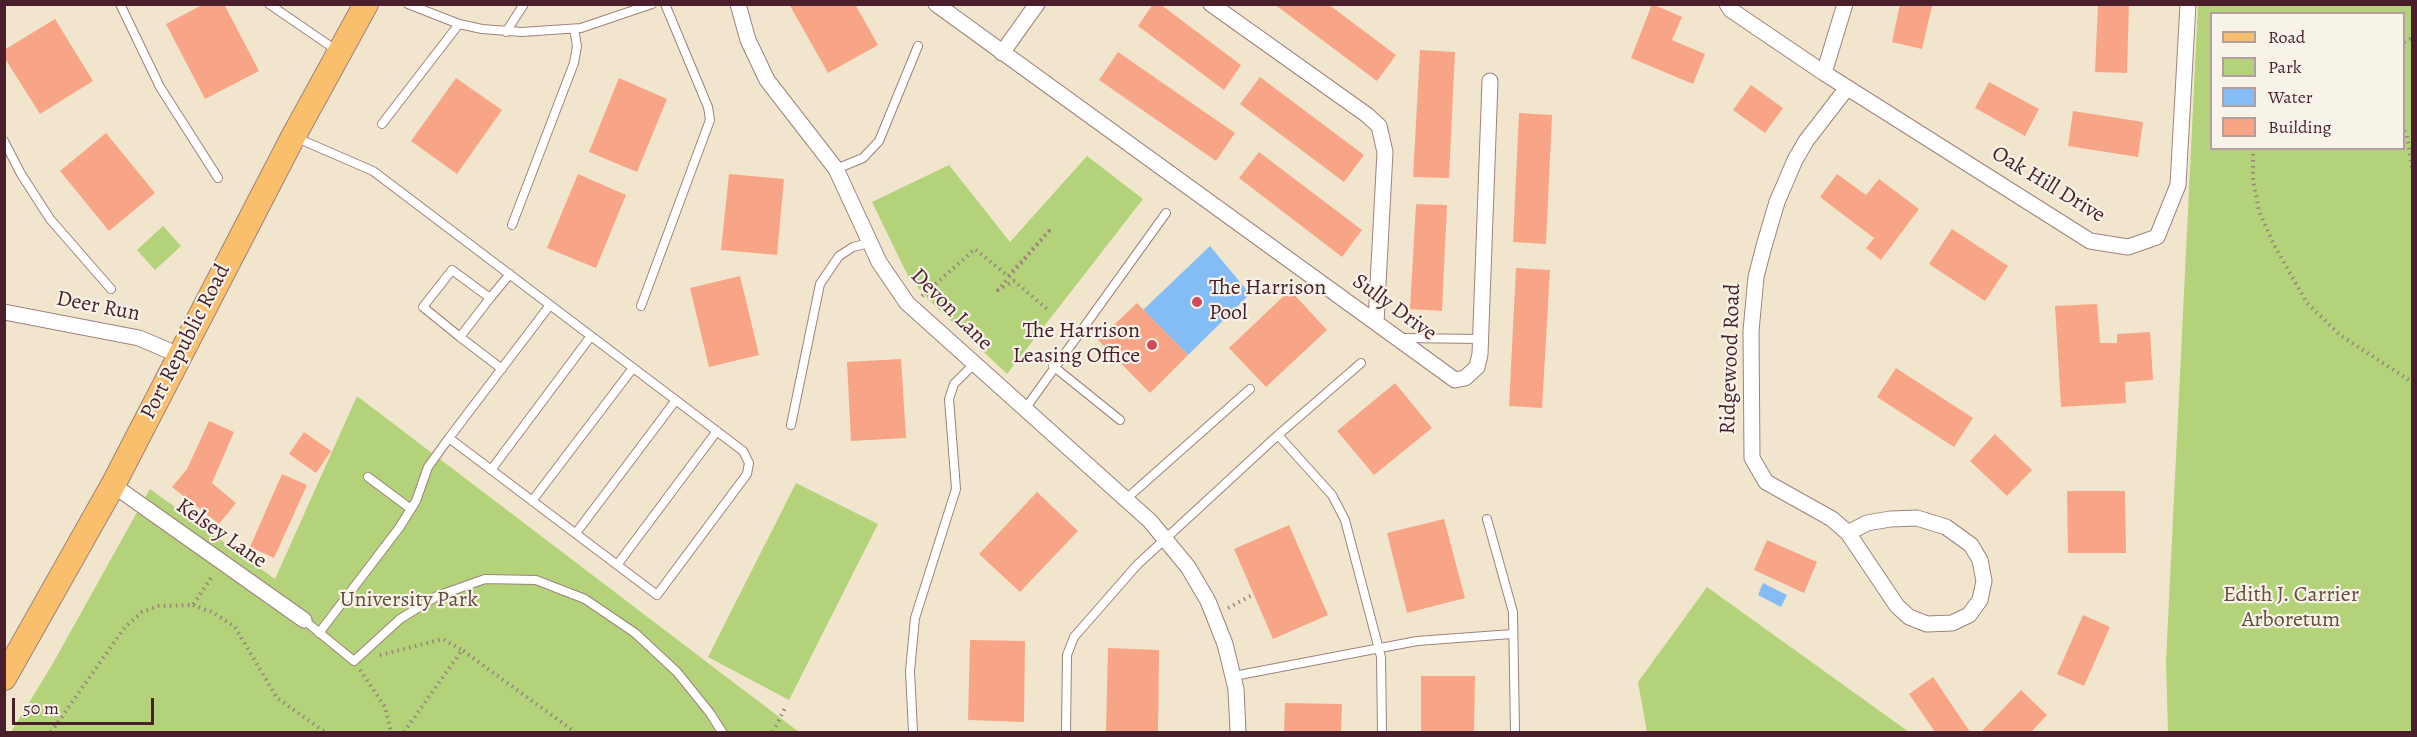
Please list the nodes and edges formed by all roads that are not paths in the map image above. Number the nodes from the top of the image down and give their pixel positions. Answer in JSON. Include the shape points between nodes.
{"nodes":[{"id":1,"x":120,"y":4,"type":"edge"},
{"id":2,"x":269,"y":4,"type":"edge"},
{"id":3,"x":366,"y":4,"type":"edge"},
{"id":4,"x":408,"y":4,"type":"edge"},
{"id":5,"x":524,"y":4,"type":"edge"},
{"id":6,"x":652,"y":4,"type":"edge"},
{"id":7,"x":665,"y":4,"type":"edge"},
{"id":8,"x":738,"y":4,"type":"edge"},
{"id":9,"x":936,"y":4,"type":"edge"},
{"id":10,"x":1211,"y":4,"type":"edge"},
{"id":11,"x":1727,"y":4,"type":"edge"},
{"id":12,"x":1845,"y":4,"type":"edge"},
{"id":13,"x":2188,"y":4,"type":"edge"},
{"id":14,"x":1030,"y":7,"type":"edge"},
{"id":15,"x":459,"y":24,"type":"junction"},
{"id":16,"x":574,"y":29,"type":"junction"},
{"id":17,"x":506,"y":32,"type":"junction"},
{"id":18,"x":918,"y":46,"type":"dead end"},
{"id":19,"x":1002,"y":52,"type":"junction"},
{"id":20,"x":339,"y":53,"type":"junction"},
{"id":21,"x":1824,"y":73,"type":"junction"},
{"id":22,"x":1490,"y":81,"type":"dead end"},
{"id":23,"x":1848,"y":88,"type":"junction"},
{"id":24,"x":382,"y":124,"type":"dead end"},
{"id":25,"x":293,"y":136,"type":"junction"},
{"id":26,"x":4,"y":141,"type":"edge"},
{"id":27,"x":836,"y":169,"type":"junction"},
{"id":28,"x":218,"y":178,"type":"dead end"},
{"id":29,"x":1166,"y":213,"type":"dead end"},
{"id":30,"x":512,"y":225,"type":"dead end"},
{"id":31,"x":869,"y":243,"type":"junction"},
{"id":32,"x":510,"y":274,"type":"junction"},
{"id":33,"x":111,"y":290,"type":"dead end"},
{"id":34,"x":490,"y":298,"type":"junction"},
{"id":35,"x":550,"y":305,"type":"junction"},
{"id":36,"x":641,"y":306,"type":"dead end"},
{"id":37,"x":4,"y":312,"type":"edge"},
{"id":38,"x":1376,"y":322,"type":"junction"},
{"id":39,"x":460,"y":336,"type":"junction"},
{"id":40,"x":591,"y":336,"type":"junction"},
{"id":41,"x":1398,"y":338,"type":"junction"},
{"id":42,"x":1481,"y":339,"type":"junction"},
{"id":43,"x":179,"y":355,"type":"junction"},
{"id":44,"x":1362,"y":363,"type":"dead end"},
{"id":45,"x":973,"y":365,"type":"junction"},
{"id":46,"x":1053,"y":366,"type":"junction"},
{"id":47,"x":633,"y":368,"type":"junction"},
{"id":48,"x":502,"y":369,"type":"junction"},
{"id":49,"x":1250,"y":389,"type":"dead end"},
{"id":50,"x":675,"y":400,"type":"junction"},
{"id":51,"x":1024,"y":410,"type":"junction"},
{"id":52,"x":1120,"y":420,"type":"dead end"},
{"id":53,"x":791,"y":424,"type":"dead end"},
{"id":54,"x":717,"y":431,"type":"junction"},
{"id":55,"x":1278,"y":435,"type":"junction"},
{"id":56,"x":449,"y":438,"type":"junction"},
{"id":57,"x":491,"y":470,"type":"junction"},
{"id":58,"x":368,"y":477,"type":"dead end"},
{"id":59,"x":113,"y":485,"type":"junction"},
{"id":60,"x":1126,"y":499,"type":"junction"},
{"id":61,"x":532,"y":501,"type":"junction"},
{"id":62,"x":411,"y":509,"type":"junction"},
{"id":63,"x":1487,"y":519,"type":"dead end"},
{"id":64,"x":576,"y":533,"type":"junction"},
{"id":65,"x":1848,"y":533,"type":"junction"},
{"id":66,"x":1166,"y":538,"type":"junction"},
{"id":67,"x":617,"y":565,"type":"junction"},
{"id":68,"x":304,"y":620,"type":"joint"},
{"id":69,"x":319,"y":633,"type":"junction"},
{"id":70,"x":1512,"y":633,"type":"junction"},
{"id":71,"x":1379,"y":647,"type":"junction"},
{"id":72,"x":1234,"y":676,"type":"junction"},
{"id":73,"x":4,"y":678,"type":"edge"},
{"id":74,"x":722,"y":732,"type":"edge"},
{"id":75,"x":914,"y":732,"type":"edge"},
{"id":76,"x":1066,"y":732,"type":"edge"},
{"id":77,"x":1238,"y":732,"type":"edge"},
{"id":78,"x":1382,"y":732,"type":"edge"},
{"id":79,"x":1515,"y":732,"type":"edge"}],
"edges":[{"from":1,"to":28,"type":"lane","via":[[160,87]]},
{"from":2,"to":20,"type":"lane"},
{"from":3,"to":20,"type":"main road","name":"Port Republic Road"},
{"from":4,"to":15,"type":"lane"},
{"from":5,"to":17,"type":"lane"},
{"from":6,"to":16,"type":"lane"},
{"from":7,"to":36,"type":"lane","via":[[710,120]]},
{"from":8,"to":27,"type":"street","name":"Devon Lane","via":[[748,40],[767,80]]},
{"from":9,"to":19,"type":"street","name":"Sully Drive"},
{"from":10,"to":38,"type":"street","via":[[1379,126],[1385,152]]},
{"from":11,"to":21,"type":"street","name":"Oak Hill Drive"},
{"from":12,"to":21,"type":"street"},
{"from":13,"to":23,"type":"street","name":"Oak Hill Drive","via":[[2178,185],[2157,237],[2128,247],[2090,241]]},
{"from":14,"to":19,"type":"street"},
{"from":15,"to":17,"type":"lane"},
{"from":15,"to":24,"type":"lane"},
{"from":16,"to":17,"type":"lane"},
{"from":16,"to":30,"type":"lane","via":[[574,63]]},
{"from":18,"to":27,"type":"lane","via":[[879,141],[863,158]]},
{"from":19,"to":38,"type":"street","name":"Sully Drive"},
{"from":20,"to":25,"type":"main road","name":"Port Republic Road"},
{"from":21,"to":23,"type":"street","name":"Oak Hill Drive"},
{"from":22,"to":42,"type":"street","name":"Sully Drive"},
{"from":23,"to":65,"type":"street","name":"Ridgewood Road","via":[[1795,160],[1764,246],[1752,308],[1750,452],[1760,475],[1774,488],[1832,519]]},
{"from":25,"to":32,"type":"lane","via":[[373,171]]},
{"from":25,"to":43,"type":"main road","name":"Port Republic Road"},
{"from":26,"to":33,"type":"lane","via":[[50,219]]},
{"from":27,"to":31,"type":"street","name":"Devon Lane"},
{"from":29,"to":46,"type":"lane"},
{"from":31,"to":45,"type":"street","name":"Devon Lane","via":[[910,306]]},
{"from":31,"to":53,"type":"lane","via":[[839,256],[820,284]]},
{"from":32,"to":34,"type":"lane"},
{"from":32,"to":35,"type":"lane"},
{"from":34,"to":39,"type":"lane"},
{"from":34,"to":39,"type":"lane","via":[[452,270],[423,307]]},
{"from":35,"to":40,"type":"lane"},
{"from":35,"to":48,"type":"lane"},
{"from":37,"to":43,"type":"street","name":"Deer Run","via":[[139,338]]},
{"from":38,"to":41,"type":"street","name":"Sully Drive"},
{"from":39,"to":48,"type":"lane"},
{"from":40,"to":47,"type":"lane"},
{"from":40,"to":57,"type":"lane"},
{"from":41,"to":42,"type":"lane"},
{"from":41,"to":42,"type":"street","name":"Sully Drive","via":[[1455,380],[1465,378],[1478,367]]},
{"from":43,"to":59,"type":"main road","name":"Port Republic Road"},
{"from":44,"to":55,"type":"lane"},
{"from":45,"to":51,"type":"street","name":"Devon Lane"},
{"from":45,"to":75,"type":"lane","via":[[954,384],[949,399],[956,489],[915,618],[910,671]]},
{"from":46,"to":51,"type":"lane"},
{"from":46,"to":52,"type":"lane"},
{"from":47,"to":50,"type":"lane"},
{"from":47,"to":61,"type":"lane"},
{"from":48,"to":56,"type":"lane"},
{"from":49,"to":60,"type":"lane"},
{"from":50,"to":54,"type":"lane"},
{"from":50,"to":64,"type":"lane"},
{"from":51,"to":60,"type":"street","name":"Devon Lane"},
{"from":54,"to":67,"type":"lane"},
{"from":54,"to":67,"type":"lane","via":[[743,451],[749,463],[735,493],[657,595]]},
{"from":55,"to":66,"type":"lane"},
{"from":55,"to":71,"type":"lane","via":[[1343,512]]},
{"from":56,"to":57,"type":"lane"},
{"from":56,"to":62,"type":"lane","via":[[428,467]]},
{"from":57,"to":61,"type":"lane"},
{"from":58,"to":62,"type":"lane"},
{"from":59,"to":68,"type":"street","name":"Kelsey Lane"},
{"from":59,"to":73,"type":"main road","name":"Port Republic Road"},
{"from":60,"to":66,"type":"street","name":"Devon Lane"},
{"from":61,"to":64,"type":"lane"},
{"from":62,"to":69,"type":"lane"},
{"from":63,"to":70,"type":"lane","via":[[1511,597]]},
{"from":64,"to":67,"type":"lane"},
{"from":65,"to":65,"type":"street","name":"Ridgewood Road","via":[[1867,523],[1890,519],[1917,518],[1946,527],[1971,546],[1980,560],[1984,580],[1980,600],[1969,615],[1952,623],[1933,625],[1915,620],[1897,606]]},
{"from":66,"to":72,"type":"street","name":"Devon Lane","via":[[1188,567],[1214,615]]},
{"from":66,"to":76,"type":"lane","via":[[1137,565],[1070,645]]},
{"from":68,"to":69,"type":"lane"},
{"from":69,"to":74,"type":"lane","via":[[354,662],[400,619],[437,596],[485,579],[536,580],[585,599],[635,633],[677,672]]},
{"from":70,"to":71,"type":"lane"},
{"from":70,"to":79,"type":"lane"},
{"from":71,"to":72,"type":"lane"},
{"from":71,"to":78,"type":"lane","via":[[1383,674]]},
{"from":72,"to":77,"type":"street","name":"Devon Lane"}]}
